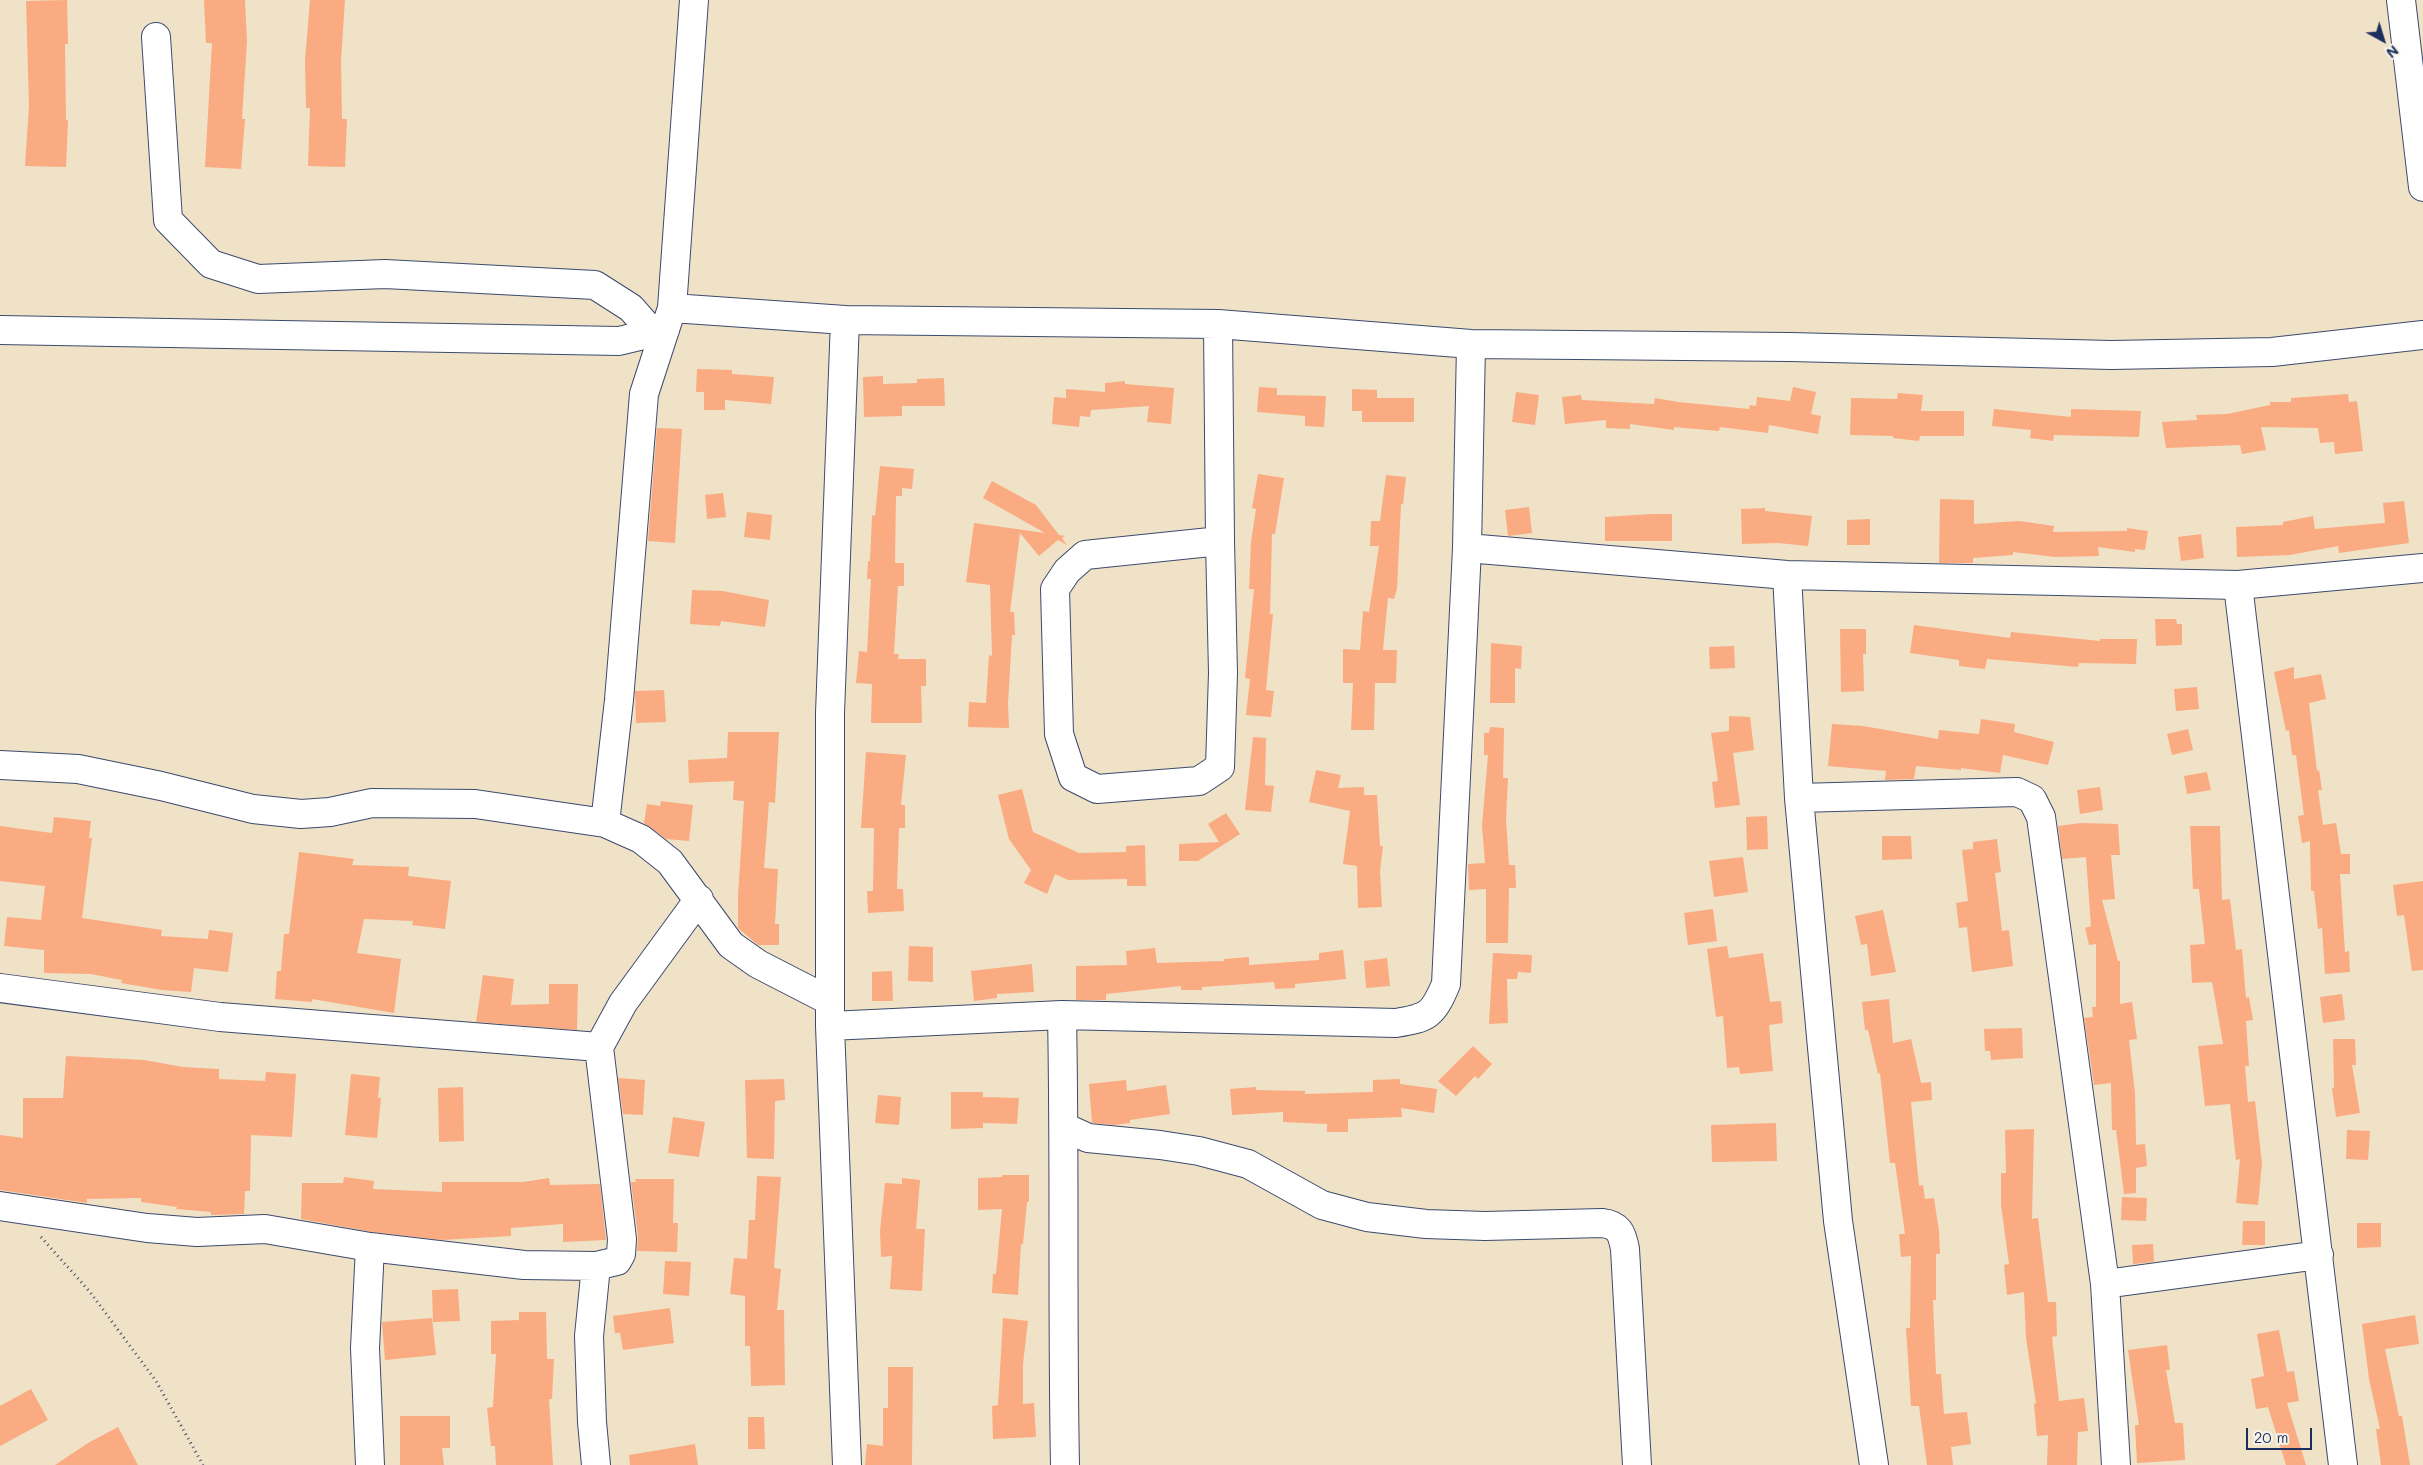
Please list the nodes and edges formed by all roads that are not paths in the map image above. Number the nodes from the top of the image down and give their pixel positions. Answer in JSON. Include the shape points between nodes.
{"nodes":[{"id":1,"x":694,"y":0,"type":"edge"},
{"id":2,"x":2400,"y":0,"type":"edge"},
{"id":3,"x":2410,"y":0,"type":"edge"},
{"id":4,"x":156,"y":38,"type":"dead end"},
{"id":5,"x":2423,"y":187,"type":"edge"},
{"id":6,"x":845,"y":320,"type":"junction"},
{"id":7,"x":664,"y":324,"type":"junction"},
{"id":8,"x":1218,"y":324,"type":"junction"},
{"id":9,"x":0,"y":330,"type":"edge"},
{"id":10,"x":2423,"y":335,"type":"edge"},
{"id":11,"x":1471,"y":344,"type":"junction"},
{"id":12,"x":1220,"y":541,"type":"junction"},
{"id":13,"x":1467,"y":548,"type":"junction"},
{"id":14,"x":2423,"y":568,"type":"edge"},
{"id":15,"x":1787,"y":575,"type":"junction"},
{"id":16,"x":2238,"y":585,"type":"junction"},
{"id":17,"x":0,"y":765,"type":"edge"},
{"id":18,"x":1799,"y":798,"type":"junction"},
{"id":19,"x":605,"y":823,"type":"junction"},
{"id":20,"x":699,"y":899,"type":"junction"},
{"id":21,"x":0,"y":988,"type":"edge"},
{"id":22,"x":830,"y":1014,"type":"junction"},
{"id":23,"x":1062,"y":1015,"type":"junction"},
{"id":24,"x":599,"y":1047,"type":"junction"},
{"id":25,"x":1064,"y":1127,"type":"junction"},
{"id":26,"x":0,"y":1206,"type":"edge"},
{"id":27,"x":370,"y":1247,"type":"junction"},
{"id":28,"x":2319,"y":1255,"type":"junction"},
{"id":29,"x":596,"y":1266,"type":"junction"},
{"id":30,"x":2105,"y":1284,"type":"junction"},
{"id":31,"x":370,"y":1465,"type":"edge"},
{"id":32,"x":596,"y":1465,"type":"edge"},
{"id":33,"x":847,"y":1465,"type":"edge"},
{"id":34,"x":1065,"y":1465,"type":"edge"},
{"id":35,"x":1637,"y":1465,"type":"edge"},
{"id":36,"x":1874,"y":1465,"type":"edge"},
{"id":37,"x":2116,"y":1465,"type":"edge"},
{"id":38,"x":2343,"y":1465,"type":"edge"}],
"edges":[{"from":1,"to":7,"type":"street"},
{"from":2,"to":3,"type":"street"},
{"from":2,"to":5,"type":"street"},
{"from":4,"to":7,"type":"street","via":[[168,220],[211,264],[258,280],[385,274],[595,285]]},
{"from":6,"to":7,"type":"street"},
{"from":6,"to":8,"type":"street"},
{"from":6,"to":22,"type":"street","via":[[830,712]]},
{"from":7,"to":9,"type":"street","via":[[618,341]]},
{"from":7,"to":19,"type":"street","via":[[644,394],[619,700]]},
{"from":8,"to":11,"type":"street"},
{"from":8,"to":12,"type":"street"},
{"from":10,"to":11,"type":"street","via":[[2272,352],[2110,355]]},
{"from":11,"to":13,"type":"street"},
{"from":12,"to":12,"type":"street","via":[[1223,673],[1220,767],[1199,781],[1097,789],[1073,777],[1059,734],[1055,590],[1067,571],[1085,555]]},
{"from":13,"to":15,"type":"street"},
{"from":13,"to":23,"type":"street","via":[[1446,984],[1437,1005],[1422,1019],[1396,1022]]},
{"from":14,"to":16,"type":"street"},
{"from":15,"to":16,"type":"street"},
{"from":15,"to":18,"type":"street"},
{"from":16,"to":28,"type":"street"},
{"from":17,"to":19,"type":"street","via":[[78,768],[253,809],[301,814],[372,803],[475,804]]},
{"from":18,"to":30,"type":"street","via":[[2017,792],[2032,799],[2041,817]]},
{"from":18,"to":36,"type":"street","via":[[1838,1221]]},
{"from":19,"to":20,"type":"street","via":[[641,839],[670,862]]},
{"from":20,"to":22,"type":"street","via":[[731,945]]},
{"from":20,"to":24,"type":"street","via":[[623,1003]]},
{"from":21,"to":24,"type":"street","via":[[220,1017]]},
{"from":22,"to":23,"type":"street"},
{"from":22,"to":33,"type":"street"},
{"from":23,"to":25,"type":"street"},
{"from":24,"to":29,"type":"street","via":[[622,1239],[617,1261]]},
{"from":25,"to":34,"type":"street","via":[[1062,1319]]},
{"from":25,"to":35,"type":"street","via":[[1088,1138],[1199,1151],[1248,1164],[1322,1206],[1366,1217],[1486,1226],[1614,1224],[1622,1233],[1625,1249]]},
{"from":26,"to":27,"type":"street","via":[[147,1228],[197,1232],[265,1229]]},
{"from":27,"to":29,"type":"street","via":[[524,1265]]},
{"from":27,"to":31,"type":"street","via":[[365,1348]]},
{"from":28,"to":30,"type":"street"},
{"from":28,"to":38,"type":"street"},
{"from":29,"to":32,"type":"street","via":[[588,1336]]},
{"from":30,"to":37,"type":"street"}]}
